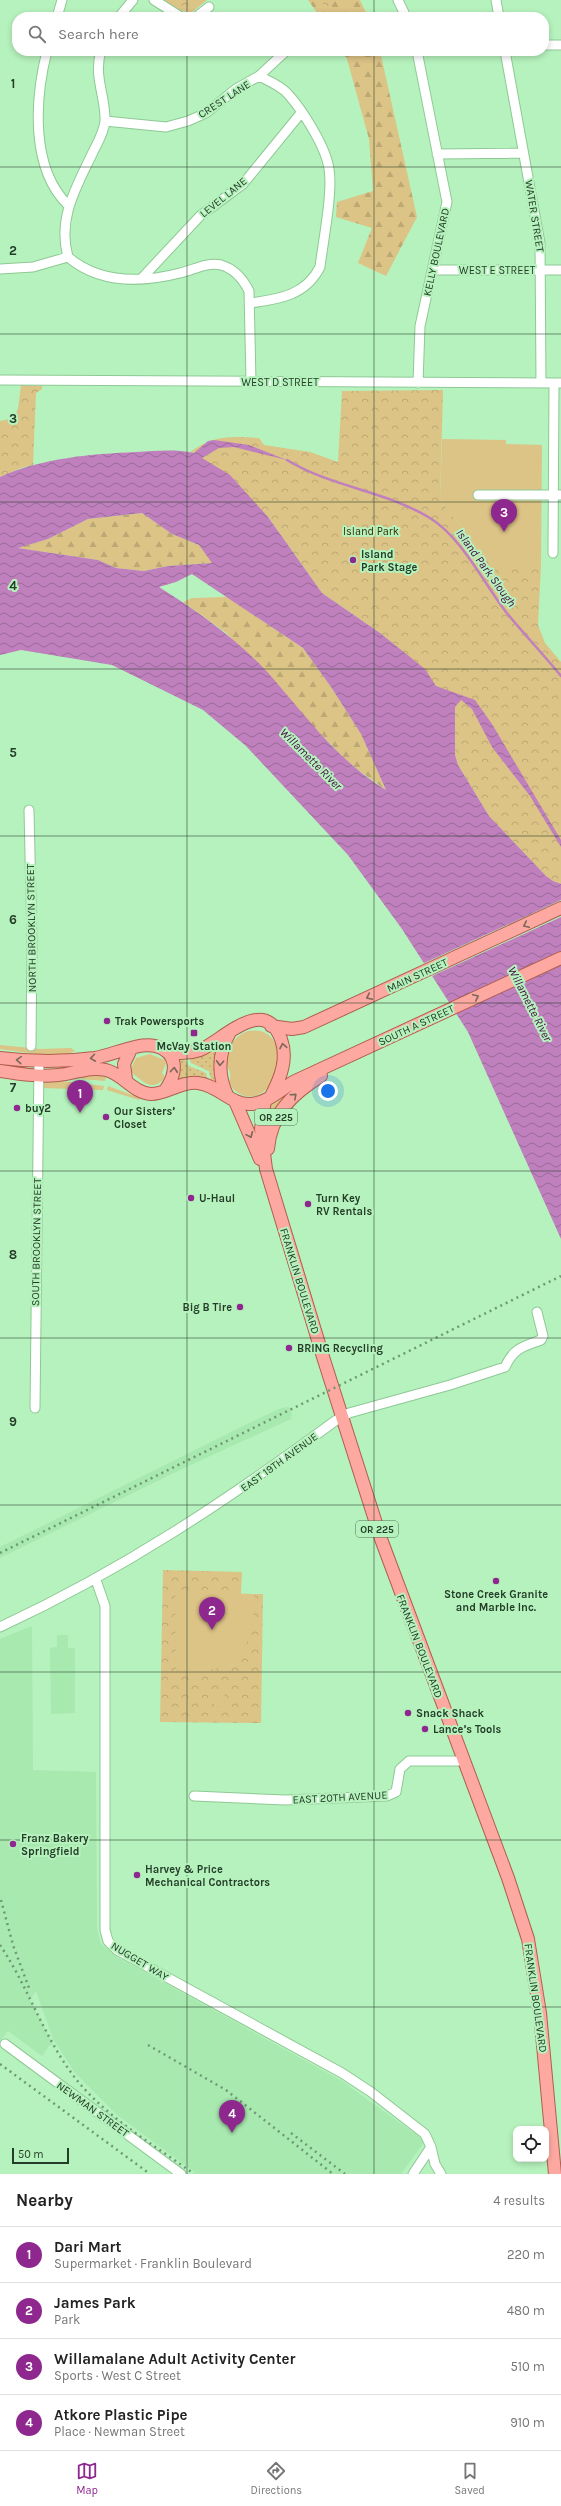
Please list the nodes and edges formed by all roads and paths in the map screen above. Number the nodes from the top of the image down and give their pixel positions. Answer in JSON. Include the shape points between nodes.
{"nodes":[{"id":1,"x":62,"y":0,"type":"edge"},
{"id":2,"x":133,"y":0,"type":"edge"},
{"id":3,"x":154,"y":0,"type":"edge"},
{"id":4,"x":398,"y":0,"type":"edge"},
{"id":5,"x":496,"y":0,"type":"edge"},
{"id":6,"x":209,"y":7,"type":"dead end"},
{"id":7,"x":58,"y":12,"type":"edge"},
{"id":8,"x":123,"y":12,"type":"edge"},
{"id":9,"x":173,"y":12,"type":"edge"},
{"id":10,"x":202,"y":12,"type":"edge"},
{"id":11,"x":404,"y":12,"type":"edge"},
{"id":12,"x":498,"y":12,"type":"edge"},
{"id":13,"x":549,"y":45,"type":"edge"},
{"id":14,"x":561,"y":45,"type":"edge"},
{"id":15,"x":46,"y":56,"type":"edge"},
{"id":16,"x":100,"y":56,"type":"edge"},
{"id":17,"x":281,"y":56,"type":"edge"},
{"id":18,"x":418,"y":56,"type":"edge"},
{"id":19,"x":506,"y":56,"type":"edge"},
{"id":20,"x":260,"y":76,"type":"junction"},
{"id":21,"x":301,"y":113,"type":"junction"},
{"id":22,"x":105,"y":121,"type":"junction"},
{"id":23,"x":523,"y":153,"type":"junction"},
{"id":24,"x":437,"y":154,"type":"junction"},
{"id":25,"x":68,"y":204,"type":"junction"},
{"id":26,"x":68,"y":257,"type":"junction"},
{"id":27,"x":0,"y":269,"type":"edge"},
{"id":28,"x":433,"y":270,"type":"junction"},
{"id":29,"x":542,"y":270,"type":"junction"},
{"id":30,"x":561,"y":270,"type":"edge"},
{"id":31,"x":142,"y":278,"type":"junction"},
{"id":32,"x":251,"y":303,"type":"junction"},
{"id":33,"x":0,"y":380,"type":"edge"},
{"id":34,"x":251,"y":382,"type":"junction"},
{"id":35,"x":418,"y":383,"type":"junction"},
{"id":36,"x":541,"y":383,"type":"junction"},
{"id":37,"x":557,"y":383,"type":"edge"},
{"id":38,"x":478,"y":495,"type":"dead end"},
{"id":39,"x":557,"y":495,"type":"edge"},
{"id":40,"x":553,"y":553,"type":"dead end"},
{"id":41,"x":29,"y":810,"type":"dead end"},
{"id":42,"x":561,"y":908,"type":"edge"},
{"id":43,"x":561,"y":958,"type":"edge"},
{"id":44,"x":271,"y":1026,"type":"junction"},
{"id":45,"x":230,"y":1031,"type":"junction"},
{"id":46,"x":31,"y":1046,"type":"dead end"},
{"id":47,"x":132,"y":1049,"type":"junction"},
{"id":48,"x":167,"y":1052,"type":"junction"},
{"id":49,"x":354,"y":1054,"type":"junction"},
{"id":50,"x":0,"y":1058,"type":"edge"},
{"id":51,"x":39,"y":1061,"type":"junction"},
{"id":52,"x":0,"y":1071,"type":"edge"},
{"id":53,"x":38,"y":1075,"type":"junction"},
{"id":54,"x":126,"y":1079,"type":"junction"},
{"id":55,"x":166,"y":1089,"type":"junction"},
{"id":56,"x":231,"y":1098,"type":"junction"},
{"id":57,"x":268,"y":1098,"type":"junction"},
{"id":58,"x":266,"y":1169,"type":"junction"},
{"id":59,"x":537,"y":1312,"type":"dead end"},
{"id":60,"x":35,"y":1408,"type":"dead end"},
{"id":61,"x":342,"y":1417,"type":"junction"},
{"id":62,"x":96,"y":1580,"type":"junction"},
{"id":63,"x":0,"y":1627,"type":"edge"},
{"id":64,"x":464,"y":1762,"type":"junction"},
{"id":65,"x":194,"y":1796,"type":"dead end"},
{"id":66,"x":5,"y":2044,"type":"dead end"},
{"id":67,"x":431,"y":2147,"type":"junction"},
{"id":68,"x":182,"y":2174,"type":"edge"},
{"id":69,"x":413,"y":2174,"type":"edge"},
{"id":70,"x":441,"y":2174,"type":"edge"},
{"id":71,"x":555,"y":2174,"type":"edge"}],
"edges":[{"from":1,"to":7,"type":"street"},
{"from":2,"to":8,"type":"street"},
{"from":3,"to":9,"type":"street"},
{"from":4,"to":11,"type":"street"},
{"from":5,"to":12,"type":"street"},
{"from":6,"to":10,"type":"street"},
{"from":13,"to":14,"type":"street"},
{"from":15,"to":25,"type":"street","via":[[41,88],[39,138],[43,160],[51,180],[60,197]]},
{"from":16,"to":22,"type":"street","via":[[98,82]]},
{"from":17,"to":20,"type":"street","name":"CREST LANE"},
{"from":18,"to":24,"type":"street","name":"KELLY BOULEVARD"},
{"from":19,"to":23,"type":"street","name":"WATER STREET"},
{"from":20,"to":21,"type":"street","via":[[287,93]]},
{"from":20,"to":22,"type":"street","name":"CREST LANE","via":[[236,89],[206,113],[188,121],[166,127]]},
{"from":21,"to":31,"type":"street","name":"LEVEL LANE","via":[[243,184],[200,216]]},
{"from":21,"to":32,"type":"street","via":[[313,131],[329,168],[320,267],[306,287],[291,296]]},
{"from":22,"to":25,"type":"street","via":[[102,134]]},
{"from":23,"to":24,"type":"street"},
{"from":23,"to":29,"type":"street","name":"WATER STREET","via":[[535,207]]},
{"from":24,"to":28,"type":"street","name":"KELLY BOULEVARD","via":[[447,202]]},
{"from":25,"to":26,"type":"street","via":[[64,244]]},
{"from":26,"to":27,"type":"street","via":[[33,267]]},
{"from":26,"to":31,"type":"street","via":[[90,272],[103,277],[118,280]]},
{"from":28,"to":29,"type":"street","name":"WEST E STREET"},
{"from":28,"to":35,"type":"street","name":"KELLY BOULEVARD","via":[[418,339]]},
{"from":29,"to":30,"type":"street","name":"WEST E STREET"},
{"from":29,"to":36,"type":"street","name":"WATER STREET"},
{"from":31,"to":32,"type":"street","via":[[160,278],[206,264],[222,265],[244,280]]},
{"from":32,"to":34,"type":"street"},
{"from":33,"to":34,"type":"street","name":"WEST D STREET"},
{"from":34,"to":35,"type":"street","name":"WEST D STREET"},
{"from":35,"to":36,"type":"street","name":"WEST D STREET"},
{"from":36,"to":37,"type":"street","name":"WEST D STREET"},
{"from":37,"to":39,"type":"street"},
{"from":38,"to":39,"type":"street"},
{"from":39,"to":40,"type":"street"},
{"from":41,"to":46,"type":"street","name":"NORTH BROOKLYN STREET"},
{"from":42,"to":44,"type":"main road","name":"MAIN STREET","one_way":true,"via":[[323,1018],[294,1029]]},
{"from":49,"to":43,"type":"main road","name":"SOUTH A STREET","one_way":true},
{"from":44,"to":45,"type":"main road","via":[[261,1021],[251,1021]]},
{"from":57,"to":44,"type":"main road","name":"FRANKLIN BOULEVARD","one_way":true,"via":[[282,1072],[284,1055],[281,1037]]},
{"from":45,"to":48,"type":"main road","via":[[198,1051],[181,1054]]},
{"from":45,"to":56,"type":"main road","name":"FRANKLIN BOULEVARD","one_way":true,"via":[[222,1047],[219,1064],[221,1080]]},
{"from":47,"to":48,"type":"main road","via":[[148,1045]]},
{"from":47,"to":51,"type":"main road","one_way":true,"via":[[95,1058]]},
{"from":47,"to":54,"type":"main road","via":[[124,1064]]},
{"from":55,"to":48,"type":"main road","one_way":true,"via":[[173,1078],[175,1068]]},
{"from":49,"to":57,"type":"main road","name":"SOUTH A STREET","via":[[293,1082]]},
{"from":58,"to":49,"type":"main road","number":"OR 225","one_way":true,"via":[[271,1127],[282,1109],[305,1086]]},
{"from":51,"to":50,"type":"main road","one_way":true},
{"from":51,"to":53,"type":"street","name":"SOUTH BROOKLYN STREET"},
{"from":52,"to":53,"type":"main road"},
{"from":53,"to":54,"type":"main road","via":[[59,1075],[98,1069],[114,1072]]},
{"from":53,"to":60,"type":"street","name":"SOUTH BROOKLYN STREET"},
{"from":54,"to":55,"type":"main road","via":[[145,1093],[154,1094]]},
{"from":55,"to":56,"type":"main road","via":[[196,1082],[214,1087]]},
{"from":56,"to":57,"type":"main road","via":[[247,1104]]},
{"from":56,"to":58,"type":"main road","name":"FRANKLIN BOULEVARD","number":"OR 225","one_way":true},
{"from":57,"to":58,"type":"main road","name":"FRANKLIN BOULEVARD","number":"OR 225","via":[[261,1129]]},
{"from":58,"to":61,"type":"main road","name":"FRANKLIN BOULEVARD","number":"OR 225"},
{"from":59,"to":61,"type":"street","name":"EAST 19TH AVENUE","via":[[543,1336],[541,1340],[518,1349],[511,1355],[505,1367]]},
{"from":61,"to":62,"type":"street","name":"EAST 19TH AVENUE","via":[[222,1502]]},
{"from":61,"to":64,"type":"main road","name":"FRANKLIN BOULEVARD","number":"OR 225","via":[[381,1539]]},
{"from":62,"to":63,"type":"street","name":"EAST 19TH AVENUE"},
{"from":62,"to":67,"type":"street","name":"NUGGET WAY","via":[[105,1606],[105,1930],[108,1941],[118,1950],[342,2073],[425,2134]]},
{"from":64,"to":65,"type":"street","name":"EAST 20TH AVENUE","via":[[409,1761],[400,1769],[396,1792],[387,1796],[285,1800]]},
{"from":64,"to":71,"type":"main road","name":"FRANKLIN BOULEVARD","number":"OR 225","via":[[528,1939],[540,2013]]},
{"from":66,"to":68,"type":"street","name":"NEWMAN STREET"},
{"from":67,"to":69,"type":"street"},
{"from":67,"to":70,"type":"street","name":"NUGGET WAY","via":[[435,2164]]}]}
